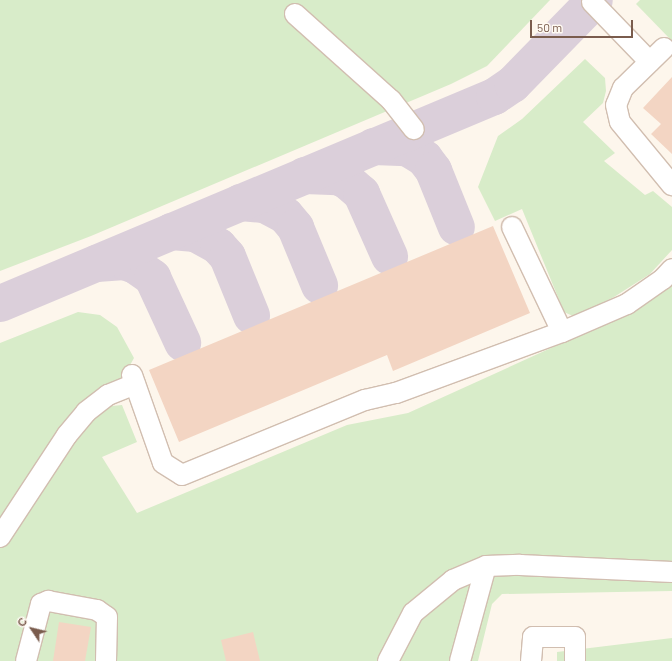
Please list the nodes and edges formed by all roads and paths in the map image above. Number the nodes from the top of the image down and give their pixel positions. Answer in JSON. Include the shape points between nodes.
{"nodes":[{"id":1,"x":592,"y":2,"type":"dead end"},
{"id":2,"x":295,"y":14,"type":"dead end"},
{"id":3,"x":664,"y":48,"type":"dead end"},
{"id":4,"x":650,"y":62,"type":"junction"},
{"id":5,"x":414,"y":129,"type":"dead end"},
{"id":6,"x":672,"y":185,"type":"edge"},
{"id":7,"x":512,"y":227,"type":"dead end"},
{"id":8,"x":672,"y":269,"type":"edge"},
{"id":9,"x":562,"y":332,"type":"junction"},
{"id":10,"x":0,"y":537,"type":"edge"},
{"id":11,"x":486,"y":566,"type":"junction"},
{"id":12,"x":672,"y":572,"type":"edge"},
{"id":13,"x":26,"y":661,"type":"edge"},
{"id":14,"x":106,"y":661,"type":"edge"},
{"id":15,"x":388,"y":661,"type":"edge"},
{"id":16,"x":460,"y":661,"type":"edge"},
{"id":17,"x":531,"y":661,"type":"edge"},
{"id":18,"x":575,"y":661,"type":"edge"}],
"edges":[{"from":1,"to":4,"type":"lane"},
{"from":2,"to":5,"type":"lane","via":[[391,100]]},
{"from":3,"to":4,"type":"lane"},
{"from":4,"to":6,"type":"lane","via":[[623,88],[616,105],[620,122]]},
{"from":7,"to":9,"type":"lane"},
{"from":8,"to":9,"type":"lane","via":[[663,279],[627,304]]},
{"from":9,"to":10,"type":"lane","via":[[396,393],[365,400],[182,475],[163,463],[134,380],[86,412],[67,435]]},
{"from":11,"to":12,"type":"lane","via":[[520,565]]},
{"from":11,"to":15,"type":"lane","via":[[453,580],[413,613]]},
{"from":11,"to":16,"type":"lane"},
{"from":13,"to":14,"type":"lane","via":[[41,604],[48,601],[98,610],[107,617]]},
{"from":17,"to":18,"type":"lane","via":[[533,637],[575,637]]}]}
